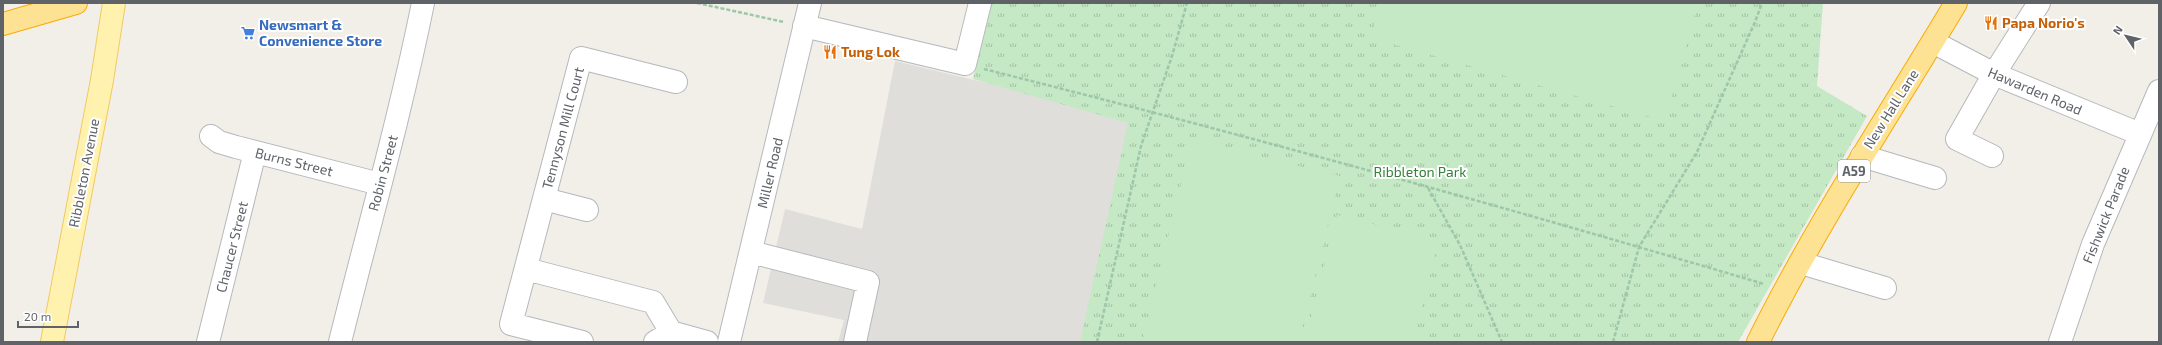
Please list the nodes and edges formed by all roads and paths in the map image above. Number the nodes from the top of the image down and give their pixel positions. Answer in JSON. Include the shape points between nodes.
{"nodes":[{"id":1,"x":76,"y":3,"type":"edge"},
{"id":2,"x":114,"y":3,"type":"edge"},
{"id":3,"x":423,"y":3,"type":"edge"},
{"id":4,"x":697,"y":3,"type":"edge"},
{"id":5,"x":810,"y":3,"type":"edge"},
{"id":6,"x":980,"y":3,"type":"edge"},
{"id":7,"x":1186,"y":3,"type":"edge"},
{"id":8,"x":1762,"y":3,"type":"edge"},
{"id":9,"x":1956,"y":3,"type":"edge"},
{"id":10,"x":2039,"y":3,"type":"edge"},
{"id":11,"x":3,"y":24,"type":"edge"},
{"id":12,"x":804,"y":26,"type":"junction"},
{"id":13,"x":1933,"y":42,"type":"junction"},
{"id":14,"x":965,"y":64,"type":"junction"},
{"id":15,"x":1994,"y":74,"type":"junction"},
{"id":16,"x":676,"y":82,"type":"dead end"},
{"id":17,"x":2159,"y":91,"type":"edge"},
{"id":18,"x":1153,"y":111,"type":"junction"},
{"id":19,"x":2140,"y":134,"type":"junction"},
{"id":20,"x":211,"y":136,"type":"dead end"},
{"id":21,"x":256,"y":152,"type":"junction"},
{"id":22,"x":1862,"y":156,"type":"junction"},
{"id":23,"x":1992,"y":156,"type":"dead end"},
{"id":24,"x":1935,"y":178,"type":"dead end"},
{"id":25,"x":380,"y":184,"type":"junction"},
{"id":26,"x":1427,"y":188,"type":"junction"},
{"id":27,"x":544,"y":198,"type":"junction"},
{"id":28,"x":587,"y":210,"type":"dead end"},
{"id":29,"x":1639,"y":247,"type":"junction"},
{"id":30,"x":751,"y":252,"type":"junction"},
{"id":31,"x":1800,"y":263,"type":"junction"},
{"id":32,"x":526,"y":269,"type":"junction"},
{"id":33,"x":1885,"y":288,"type":"dead end"},
{"id":34,"x":1784,"y":290,"type":"junction"},
{"id":35,"x":663,"y":337,"type":"edge"},
{"id":36,"x":52,"y":342,"type":"edge"},
{"id":37,"x":208,"y":342,"type":"edge"},
{"id":38,"x":340,"y":342,"type":"edge"},
{"id":39,"x":582,"y":342,"type":"edge"},
{"id":40,"x":707,"y":342,"type":"edge"},
{"id":41,"x":729,"y":342,"type":"edge"},
{"id":42,"x":855,"y":342,"type":"edge"},
{"id":43,"x":1097,"y":342,"type":"edge"},
{"id":44,"x":1502,"y":342,"type":"edge"},
{"id":45,"x":1613,"y":342,"type":"edge"},
{"id":46,"x":1758,"y":342,"type":"edge"},
{"id":47,"x":2060,"y":342,"type":"edge"}],
"edges":[{"from":1,"to":11,"type":"highway"},
{"from":2,"to":36,"type":"main road","name":"Ribbleton Avenue","via":[[101,88]]},
{"from":3,"to":25,"type":"street","name":"Robin Street","via":[[391,148]]},
{"from":4,"to":12,"type":"path"},
{"from":5,"to":12,"type":"street","name":"Miller Road"},
{"from":6,"to":14,"type":"street"},
{"from":7,"to":18,"type":"path","via":[[1172,56]]},
{"from":8,"to":29,"type":"path","via":[[1697,152]]},
{"from":9,"to":13,"type":"highway","name":"New Hall Lane","number":"A59"},
{"from":10,"to":15,"type":"street"},
{"from":12,"to":14,"type":"street"},
{"from":12,"to":30,"type":"street","name":"Miller Road"},
{"from":13,"to":15,"type":"street","name":"Hawarden Road"},
{"from":13,"to":22,"type":"highway","name":"New Hall Lane","number":"A59"},
{"from":14,"to":18,"type":"path"},
{"from":15,"to":19,"type":"street","name":"Hawarden Road"},
{"from":15,"to":23,"type":"street","via":[[1957,139]]},
{"from":16,"to":27,"type":"street","name":"Tennyson Mill Court","via":[[581,58]]},
{"from":17,"to":19,"type":"street","name":"Fishwick Parade"},
{"from":18,"to":26,"type":"path"},
{"from":18,"to":43,"type":"path","via":[[1141,146]]},
{"from":19,"to":47,"type":"street","name":"Fishwick Parade","via":[[2092,244]]},
{"from":20,"to":21,"type":"street","name":"Burns Street","via":[[219,142]]},
{"from":21,"to":25,"type":"street","name":"Burns Street"},
{"from":21,"to":37,"type":"street","name":"Chaucer Street"},
{"from":22,"to":24,"type":"street"},
{"from":22,"to":31,"type":"highway","name":"New Hall Lane","number":"A59"},
{"from":25,"to":38,"type":"street","name":"Robin Street"},
{"from":26,"to":29,"type":"path"},
{"from":26,"to":44,"type":"path","via":[[1460,245]]},
{"from":27,"to":28,"type":"street"},
{"from":27,"to":32,"type":"street","name":"Tennyson Mill Court"},
{"from":29,"to":34,"type":"path"},
{"from":29,"to":45,"type":"path"},
{"from":30,"to":41,"type":"street","name":"Miller Road"},
{"from":30,"to":42,"type":"street","via":[[868,282]]},
{"from":31,"to":33,"type":"street"},
{"from":31,"to":34,"type":"highway","name":"New Hall Lane","number":"A59"},
{"from":32,"to":35,"type":"street","via":[[653,302]]},
{"from":32,"to":39,"type":"street","name":"Tennyson Mill Court","via":[[511,324]]},
{"from":34,"to":46,"type":"highway","name":"New Hall Lane","number":"A59"},
{"from":35,"to":40,"type":"street"}]}
